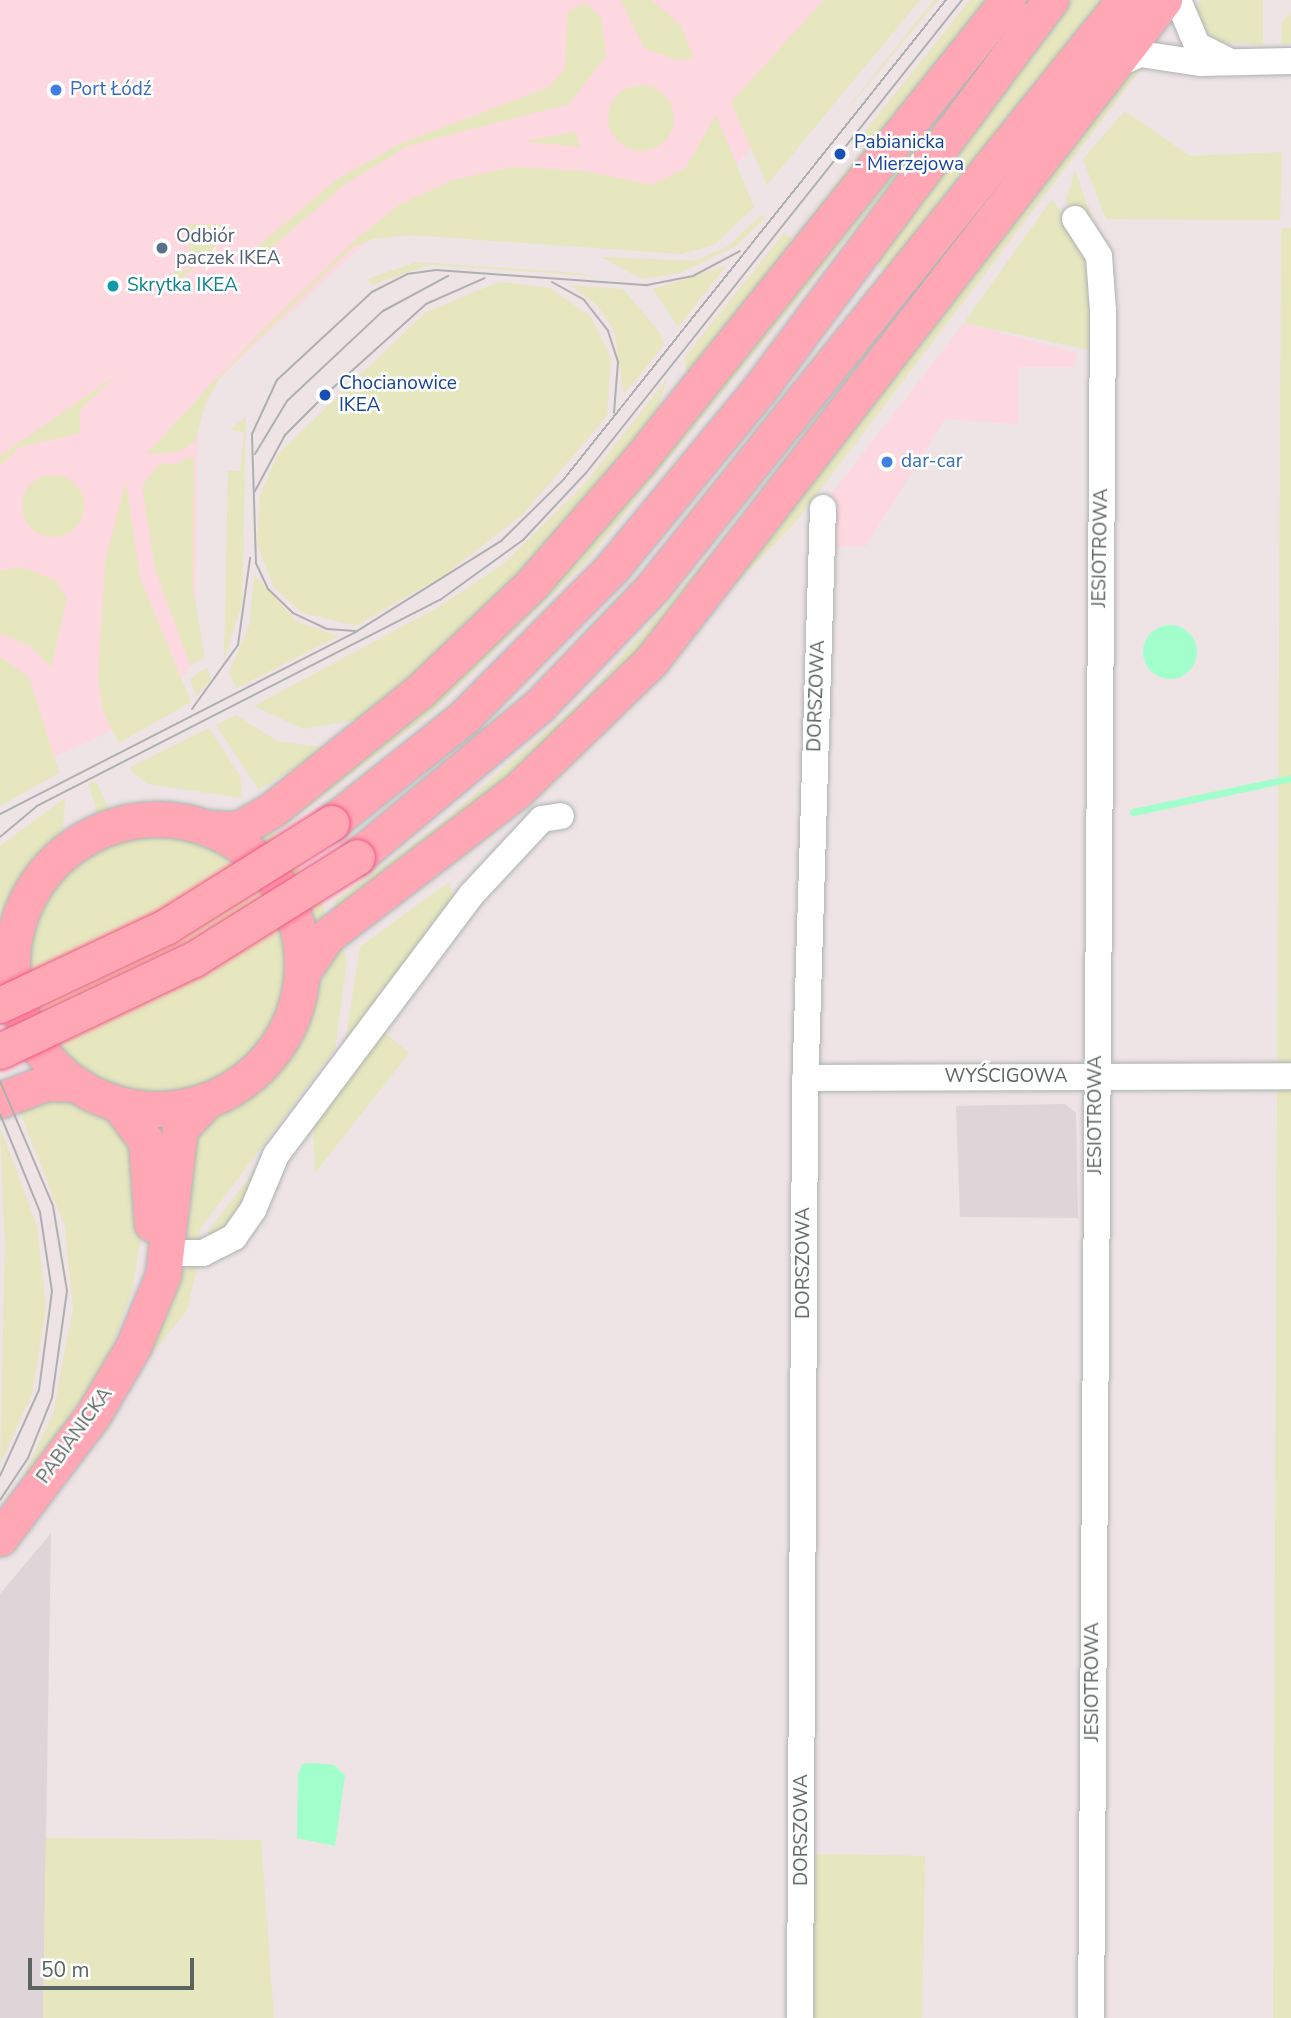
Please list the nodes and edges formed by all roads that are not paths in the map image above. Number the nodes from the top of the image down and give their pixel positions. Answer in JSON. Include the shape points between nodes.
{"nodes":[{"id":1,"x":1008,"y":0,"type":"edge"},
{"id":2,"x":1051,"y":0,"type":"edge"},
{"id":3,"x":1124,"y":0,"type":"edge"},
{"id":4,"x":1164,"y":0,"type":"edge"},
{"id":5,"x":1178,"y":0,"type":"edge"},
{"id":6,"x":1291,"y":61,"type":"edge"},
{"id":7,"x":1239,"y":63,"type":"junction"},
{"id":8,"x":1115,"y":65,"type":"junction"},
{"id":9,"x":1075,"y":219,"type":"dead end"},
{"id":10,"x":823,"y":508,"type":"dead end"},
{"id":11,"x":561,"y":816,"type":"dead end"},
{"id":12,"x":208,"y":828,"type":"junction"},
{"id":13,"x":23,"y":907,"type":"junction"},
{"id":14,"x":0,"y":935,"type":"edge"},
{"id":15,"x":302,"y":973,"type":"junction"},
{"id":16,"x":7,"y":1004,"type":"edge"},
{"id":17,"x":0,"y":1051,"type":"edge"},
{"id":18,"x":1291,"y":1076,"type":"edge"},
{"id":19,"x":1097,"y":1077,"type":"junction"},
{"id":20,"x":805,"y":1079,"type":"junction"},
{"id":21,"x":76,"y":1084,"type":"junction"},
{"id":22,"x":0,"y":1100,"type":"edge"},
{"id":23,"x":206,"y":1101,"type":"junction"},
{"id":24,"x":119,"y":1105,"type":"junction"},
{"id":25,"x":167,"y":1253,"type":"junction"},
{"id":26,"x":140,"y":1329,"type":"junction"},
{"id":27,"x":0,"y":1538,"type":"edge"},
{"id":28,"x":800,"y":2018,"type":"edge"},
{"id":29,"x":1091,"y":2018,"type":"edge"}],
"edges":[{"from":1,"to":12,"type":"main road","via":[[638,462],[531,585],[421,691],[265,815],[239,829]]},
{"from":2,"to":16,"type":"main road","bridge":true,"via":[[758,391],[612,568],[471,710],[331,823],[167,926]]},
{"from":3,"to":17,"type":"main road","bridge":true,"via":[[644,597],[485,756],[357,857],[194,959]]},
{"from":4,"to":8,"type":"main road"},
{"from":5,"to":7,"type":"street","via":[[1197,45]]},
{"from":6,"to":7,"type":"street"},
{"from":7,"to":8,"type":"street","via":[[1140,54]]},
{"from":8,"to":15,"type":"main road","via":[[651,661],[519,790],[327,936]]},
{"from":9,"to":19,"type":"street","name":"JESIOTROWA","via":[[1099,256],[1103,310]]},
{"from":10,"to":20,"type":"street","name":"DORSZOWA"},
{"from":11,"to":25,"type":"street","via":[[542,819],[472,894],[276,1155],[253,1210],[234,1237],[203,1253]]},
{"from":12,"to":13,"type":"main road","via":[[152,818],[103,829],[55,860]]},
{"from":12,"to":15,"type":"main road","via":[[243,849],[276,884],[296,926]]},
{"from":13,"to":14,"type":"main road"},
{"from":13,"to":16,"type":"main road"},
{"from":15,"to":23,"type":"main road","name":"PABIANICKA","via":[[294,1013],[271,1054]]},
{"from":16,"to":21,"type":"main road","via":[[40,1049]]},
{"from":18,"to":19,"type":"street","name":"WYŚCIGOWA"},
{"from":19,"to":20,"type":"street","name":"WYŚCIGOWA"},
{"from":19,"to":29,"type":"street","name":"JESIOTROWA"},
{"from":20,"to":28,"type":"street","name":"DORSZOWA"},
{"from":21,"to":22,"type":"main road","via":[[46,1083]]},
{"from":21,"to":24,"type":"main road"},
{"from":23,"to":24,"type":"main road","via":[[155,1109]]},
{"from":23,"to":25,"type":"main road","name":"PABIANICKA","via":[[180,1129]]},
{"from":24,"to":26,"type":"main road","name":"PABIANICKA","via":[[143,1132],[151,1180]]},
{"from":25,"to":26,"type":"main road","name":"PABIANICKA","via":[[158,1292]]},
{"from":26,"to":27,"type":"main road","name":"PABIANICKA","via":[[93,1415]]}]}
